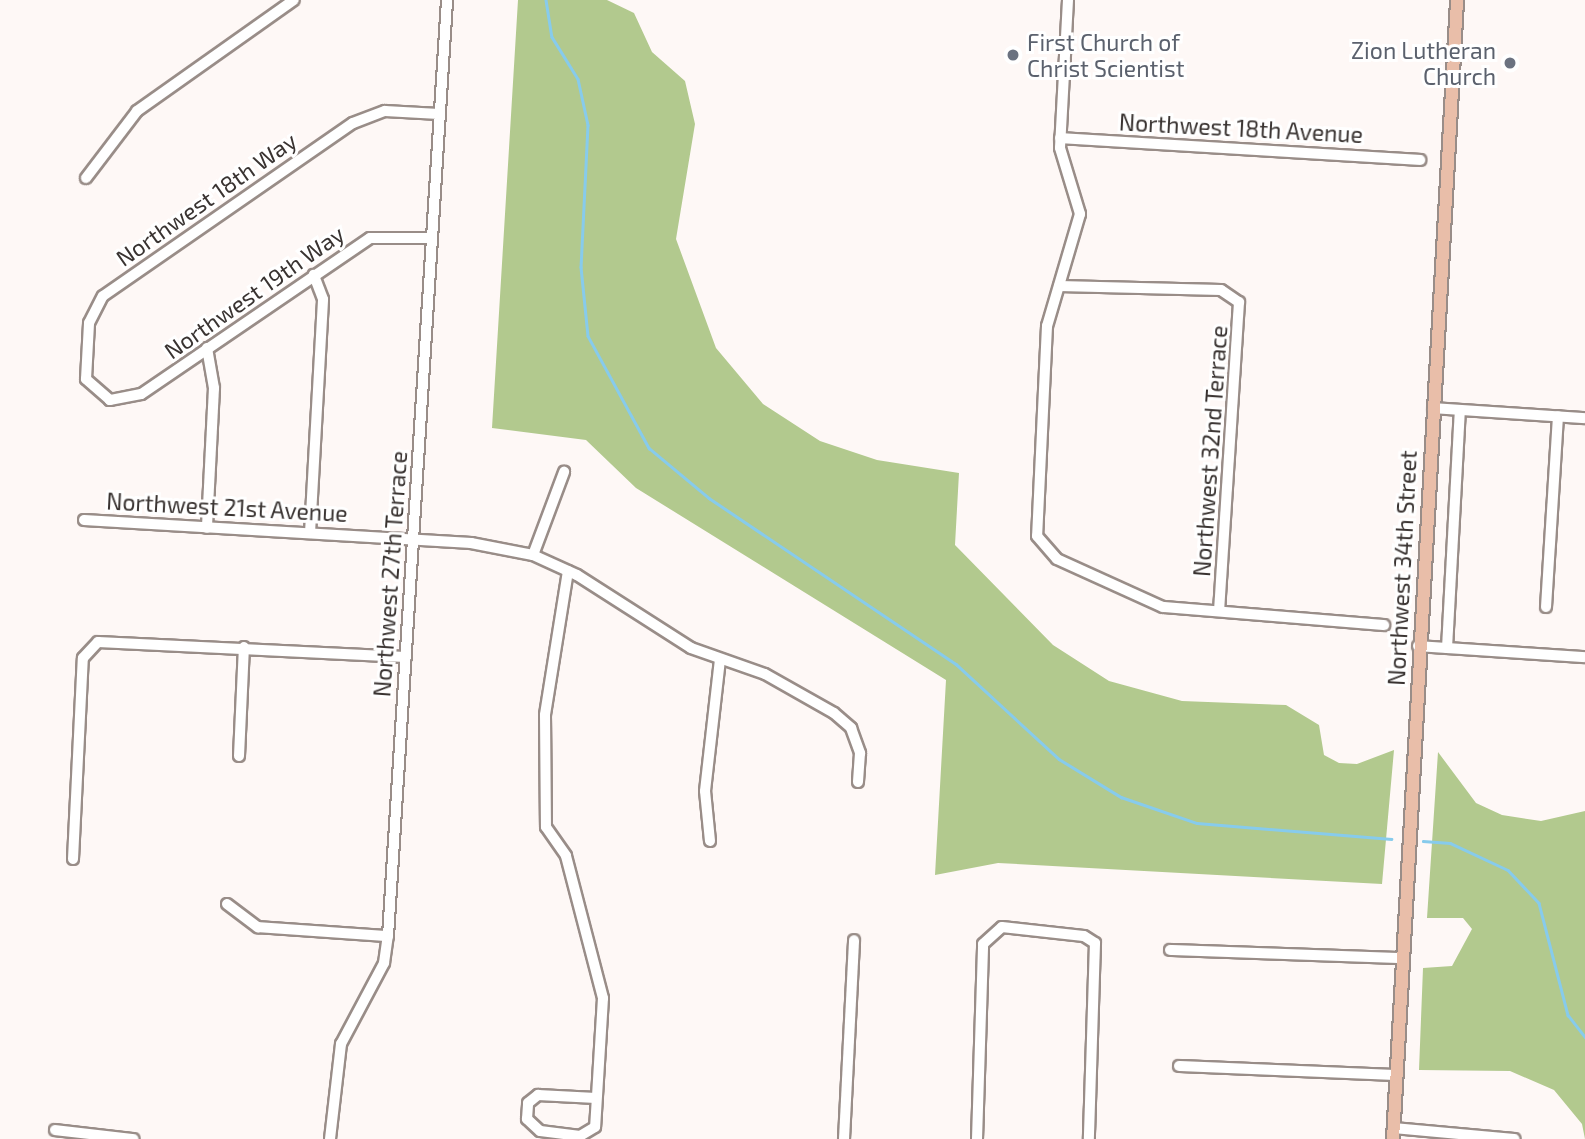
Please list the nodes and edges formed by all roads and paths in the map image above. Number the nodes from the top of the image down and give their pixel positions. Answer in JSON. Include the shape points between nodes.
{"nodes":[{"id":1,"x":294,"y":0,"type":"edge"},
{"id":2,"x":447,"y":0,"type":"edge"},
{"id":3,"x":1068,"y":0,"type":"edge"},
{"id":4,"x":1457,"y":0,"type":"edge"},
{"id":5,"x":439,"y":114,"type":"junction"},
{"id":6,"x":1060,"y":138,"type":"junction"},
{"id":7,"x":1420,"y":160,"type":"dead end"},
{"id":8,"x":86,"y":178,"type":"dead end"},
{"id":9,"x":432,"y":238,"type":"junction"},
{"id":10,"x":314,"y":275,"type":"junction"},
{"id":11,"x":1059,"y":286,"type":"junction"},
{"id":12,"x":207,"y":348,"type":"junction"},
{"id":13,"x":105,"y":398,"type":"joint"},
{"id":14,"x":1433,"y":408,"type":"junction"},
{"id":15,"x":1460,"y":410,"type":"junction"},
{"id":16,"x":1558,"y":416,"type":"junction"},
{"id":17,"x":1585,"y":418,"type":"edge"},
{"id":18,"x":564,"y":472,"type":"dead end"},
{"id":19,"x":84,"y":520,"type":"dead end"},
{"id":20,"x":207,"y":527,"type":"junction"},
{"id":21,"x":310,"y":533,"type":"junction"},
{"id":22,"x":413,"y":540,"type":"junction"},
{"id":23,"x":533,"y":555,"type":"junction"},
{"id":24,"x":568,"y":571,"type":"junction"},
{"id":25,"x":1546,"y":607,"type":"dead end"},
{"id":26,"x":1219,"y":610,"type":"junction"},
{"id":27,"x":1384,"y":625,"type":"dead end"},
{"id":28,"x":1418,"y":646,"type":"junction"},
{"id":29,"x":244,"y":647,"type":"junction"},
{"id":30,"x":1447,"y":648,"type":"junction"},
{"id":31,"x":406,"y":657,"type":"junction"},
{"id":32,"x":1585,"y":657,"type":"edge"},
{"id":33,"x":720,"y":659,"type":"junction"},
{"id":34,"x":239,"y":756,"type":"dead end"},
{"id":35,"x":858,"y":782,"type":"dead end"},
{"id":36,"x":710,"y":842,"type":"dead end"},
{"id":37,"x":73,"y":859,"type":"dead end"},
{"id":38,"x":228,"y":904,"type":"dead end"},
{"id":39,"x":388,"y":936,"type":"junction"},
{"id":40,"x":854,"y":940,"type":"dead end"},
{"id":41,"x":1170,"y":950,"type":"dead end"},
{"id":42,"x":1400,"y":958,"type":"junction"},
{"id":43,"x":1179,"y":1066,"type":"dead end"},
{"id":44,"x":1396,"y":1074,"type":"junction"},
{"id":45,"x":596,"y":1098,"type":"junction"},
{"id":46,"x":55,"y":1130,"type":"dead end"},
{"id":47,"x":1393,"y":1134,"type":"edge"},
{"id":48,"x":540,"y":1135,"type":"edge"},
{"id":49,"x":133,"y":1139,"type":"edge"},
{"id":50,"x":330,"y":1139,"type":"edge"},
{"id":51,"x":844,"y":1139,"type":"edge"},
{"id":52,"x":976,"y":1139,"type":"edge"},
{"id":53,"x":1089,"y":1139,"type":"edge"},
{"id":54,"x":1515,"y":1139,"type":"edge"}],
"edges":[{"from":1,"to":8,"type":"street","via":[[137,111]]},
{"from":2,"to":5,"type":"street","name":"Northwest 27th Terrace"},
{"from":3,"to":6,"type":"street"},
{"from":4,"to":14,"type":"main road","name":"Northwest 34th Street"},
{"from":5,"to":9,"type":"street","name":"Northwest 27th Terrace"},
{"from":5,"to":13,"type":"street","name":"Northwest 18th Way","via":[[385,111],[353,124],[103,296],[89,323],[84,365],[86,379]]},
{"from":6,"to":7,"type":"street","name":"Northwest 18th Avenue"},
{"from":6,"to":11,"type":"street","via":[[1080,214]]},
{"from":9,"to":10,"type":"street","name":"Northwest 19th Way","via":[[370,238]]},
{"from":9,"to":22,"type":"street","name":"Northwest 27th Terrace"},
{"from":10,"to":12,"type":"street","name":"Northwest 19th Way"},
{"from":10,"to":21,"type":"street","via":[[323,299]]},
{"from":11,"to":26,"type":"street","via":[[1047,327],[1037,536],[1044,549],[1163,607]]},
{"from":11,"to":26,"type":"street","name":"Northwest 32nd Terrace","via":[[1221,290],[1235,297],[1242,311]]},
{"from":12,"to":13,"type":"street","name":"Northwest 19th Way","via":[[141,394]]},
{"from":12,"to":20,"type":"street","via":[[214,388]]},
{"from":14,"to":15,"type":"street"},
{"from":14,"to":28,"type":"main road","name":"Northwest 34th Street"},
{"from":15,"to":16,"type":"street"},
{"from":15,"to":30,"type":"street"},
{"from":16,"to":17,"type":"street"},
{"from":16,"to":25,"type":"street"},
{"from":18,"to":23,"type":"street"},
{"from":19,"to":20,"type":"street","name":"Northwest 21st Avenue"},
{"from":20,"to":21,"type":"street","name":"Northwest 21st Avenue"},
{"from":21,"to":22,"type":"street","name":"Northwest 21st Avenue"},
{"from":22,"to":23,"type":"street","name":"Northwest 21st Avenue"},
{"from":22,"to":31,"type":"street","name":"Northwest 27th Terrace"},
{"from":23,"to":24,"type":"street","name":"Northwest 21st Avenue"},
{"from":24,"to":33,"type":"street","name":"Northwest 21st Avenue","via":[[691,648]]},
{"from":24,"to":45,"type":"street","via":[[545,715],[546,827],[566,856],[603,998]]},
{"from":26,"to":27,"type":"street"},
{"from":28,"to":30,"type":"street"},
{"from":28,"to":42,"type":"main road","name":"Northwest 34th Street"},
{"from":29,"to":31,"type":"street"},
{"from":29,"to":34,"type":"street"},
{"from":29,"to":37,"type":"street","via":[[107,638],[83,658]]},
{"from":30,"to":32,"type":"street"},
{"from":31,"to":39,"type":"street","name":"Northwest 27th Terrace"},
{"from":33,"to":35,"type":"street","name":"Northwest 21st Avenue","via":[[765,674],[834,713],[851,728],[860,753]]},
{"from":33,"to":36,"type":"street","via":[[705,791]]},
{"from":38,"to":39,"type":"street","via":[[258,927]]},
{"from":39,"to":50,"type":"street","name":"Northwest 27th Terrace","via":[[384,963],[341,1044]]},
{"from":40,"to":51,"type":"street"},
{"from":41,"to":42,"type":"street"},
{"from":42,"to":44,"type":"main road","name":"Northwest 34th Street"},
{"from":43,"to":44,"type":"street"},
{"from":44,"to":47,"type":"main road","name":"Northwest 34th Street"},
{"from":45,"to":48,"type":"street","via":[[595,1127],[580,1136]]},
{"from":45,"to":48,"type":"street","via":[[538,1095],[527,1103],[527,1119]]},
{"from":46,"to":49,"type":"street"},
{"from":47,"to":54,"type":"street"},
{"from":52,"to":53,"type":"street","via":[[983,944],[990,932],[1002,927],[1071,934],[1095,943]]}]}
